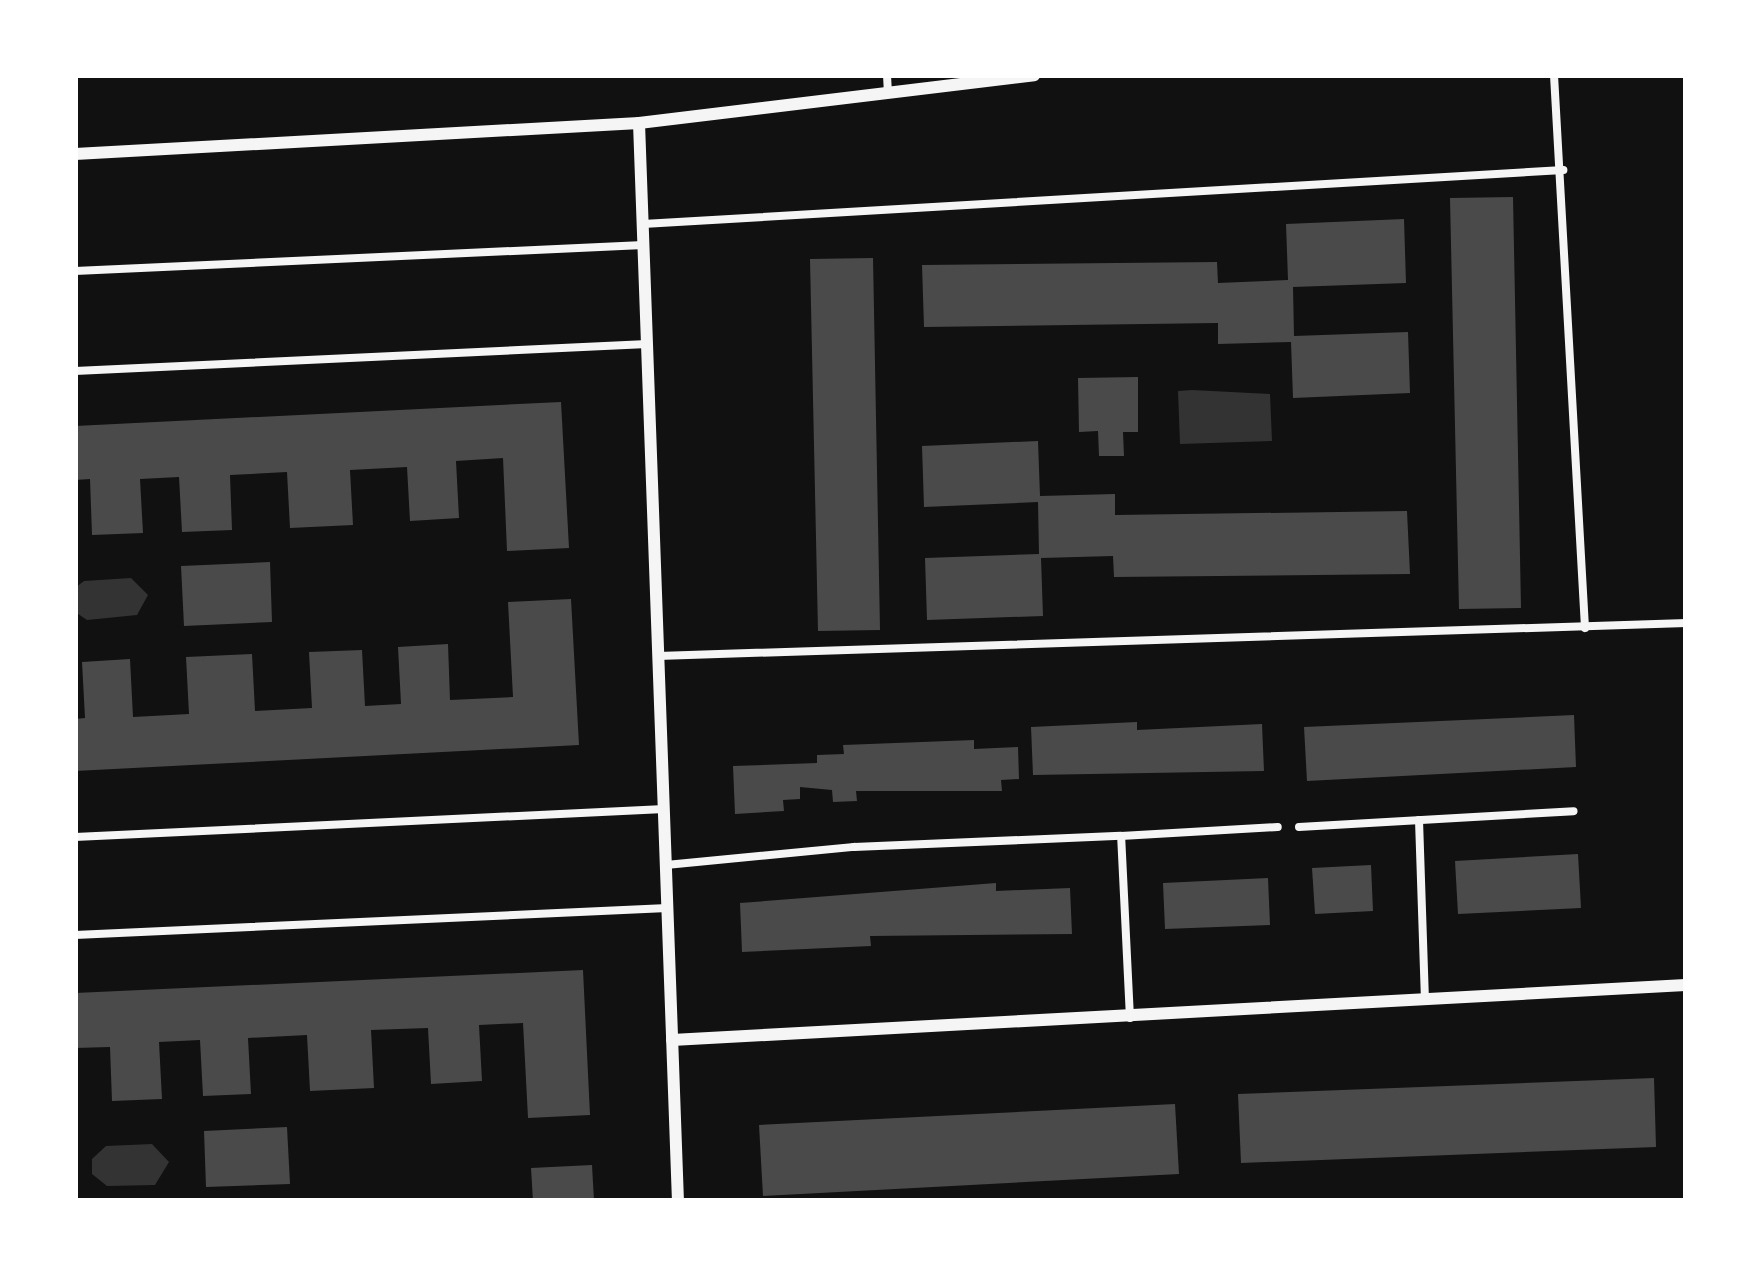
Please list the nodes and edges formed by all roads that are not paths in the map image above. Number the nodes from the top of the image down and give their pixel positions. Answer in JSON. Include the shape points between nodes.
{"nodes":[{"id":1,"x":887,"y":75,"type":"edge"},
{"id":2,"x":1034,"y":75,"type":"edge"},
{"id":3,"x":1555,"y":75,"type":"edge"},
{"id":4,"x":888,"y":93,"type":"junction"},
{"id":5,"x":639,"y":123,"type":"junction"},
{"id":6,"x":75,"y":154,"type":"edge"},
{"id":7,"x":1563,"y":170,"type":"junction"},
{"id":8,"x":644,"y":224,"type":"junction"},
{"id":9,"x":644,"y":244,"type":"junction"},
{"id":10,"x":75,"y":271,"type":"edge"},
{"id":11,"x":647,"y":344,"type":"junction"},
{"id":12,"x":75,"y":371,"type":"edge"},
{"id":13,"x":1686,"y":623,"type":"edge"},
{"id":14,"x":1585,"y":628,"type":"junction"},
{"id":15,"x":658,"y":656,"type":"junction"},
{"id":16,"x":664,"y":808,"type":"junction"},
{"id":17,"x":1574,"y":811,"type":"dead end"},
{"id":18,"x":1419,"y":820,"type":"junction"},
{"id":19,"x":1278,"y":827,"type":"dead end"},
{"id":20,"x":1299,"y":827,"type":"dead end"},
{"id":21,"x":1121,"y":836,"type":"junction"},
{"id":22,"x":75,"y":837,"type":"edge"},
{"id":23,"x":666,"y":865,"type":"junction"},
{"id":24,"x":667,"y":908,"type":"junction"},
{"id":25,"x":75,"y":935,"type":"edge"},
{"id":26,"x":1686,"y":985,"type":"edge"},
{"id":27,"x":1425,"y":1002,"type":"junction"},
{"id":28,"x":1130,"y":1018,"type":"junction"},
{"id":29,"x":672,"y":1040,"type":"junction"},
{"id":30,"x":678,"y":1201,"type":"edge"}],
"edges":[{"from":1,"to":4,"type":"lane"},
{"from":2,"to":4,"type":"street"},
{"from":3,"to":7,"type":"lane"},
{"from":4,"to":5,"type":"street"},
{"from":5,"to":6,"type":"street"},
{"from":5,"to":8,"type":"street"},
{"from":7,"to":8,"type":"lane"},
{"from":7,"to":14,"type":"lane"},
{"from":8,"to":9,"type":"street"},
{"from":9,"to":10,"type":"lane"},
{"from":9,"to":11,"type":"street"},
{"from":11,"to":12,"type":"lane"},
{"from":11,"to":15,"type":"street"},
{"from":13,"to":14,"type":"lane"},
{"from":14,"to":15,"type":"lane"},
{"from":15,"to":16,"type":"street"},
{"from":16,"to":22,"type":"lane"},
{"from":16,"to":23,"type":"street"},
{"from":17,"to":18,"type":"lane"},
{"from":18,"to":20,"type":"lane"},
{"from":18,"to":27,"type":"lane"},
{"from":19,"to":21,"type":"lane"},
{"from":21,"to":23,"type":"lane"},
{"from":21,"to":28,"type":"lane"},
{"from":23,"to":24,"type":"street"},
{"from":24,"to":25,"type":"lane"},
{"from":24,"to":29,"type":"street"},
{"from":26,"to":27,"type":"street"},
{"from":27,"to":28,"type":"street"},
{"from":28,"to":29,"type":"street"},
{"from":29,"to":30,"type":"street"}]}
